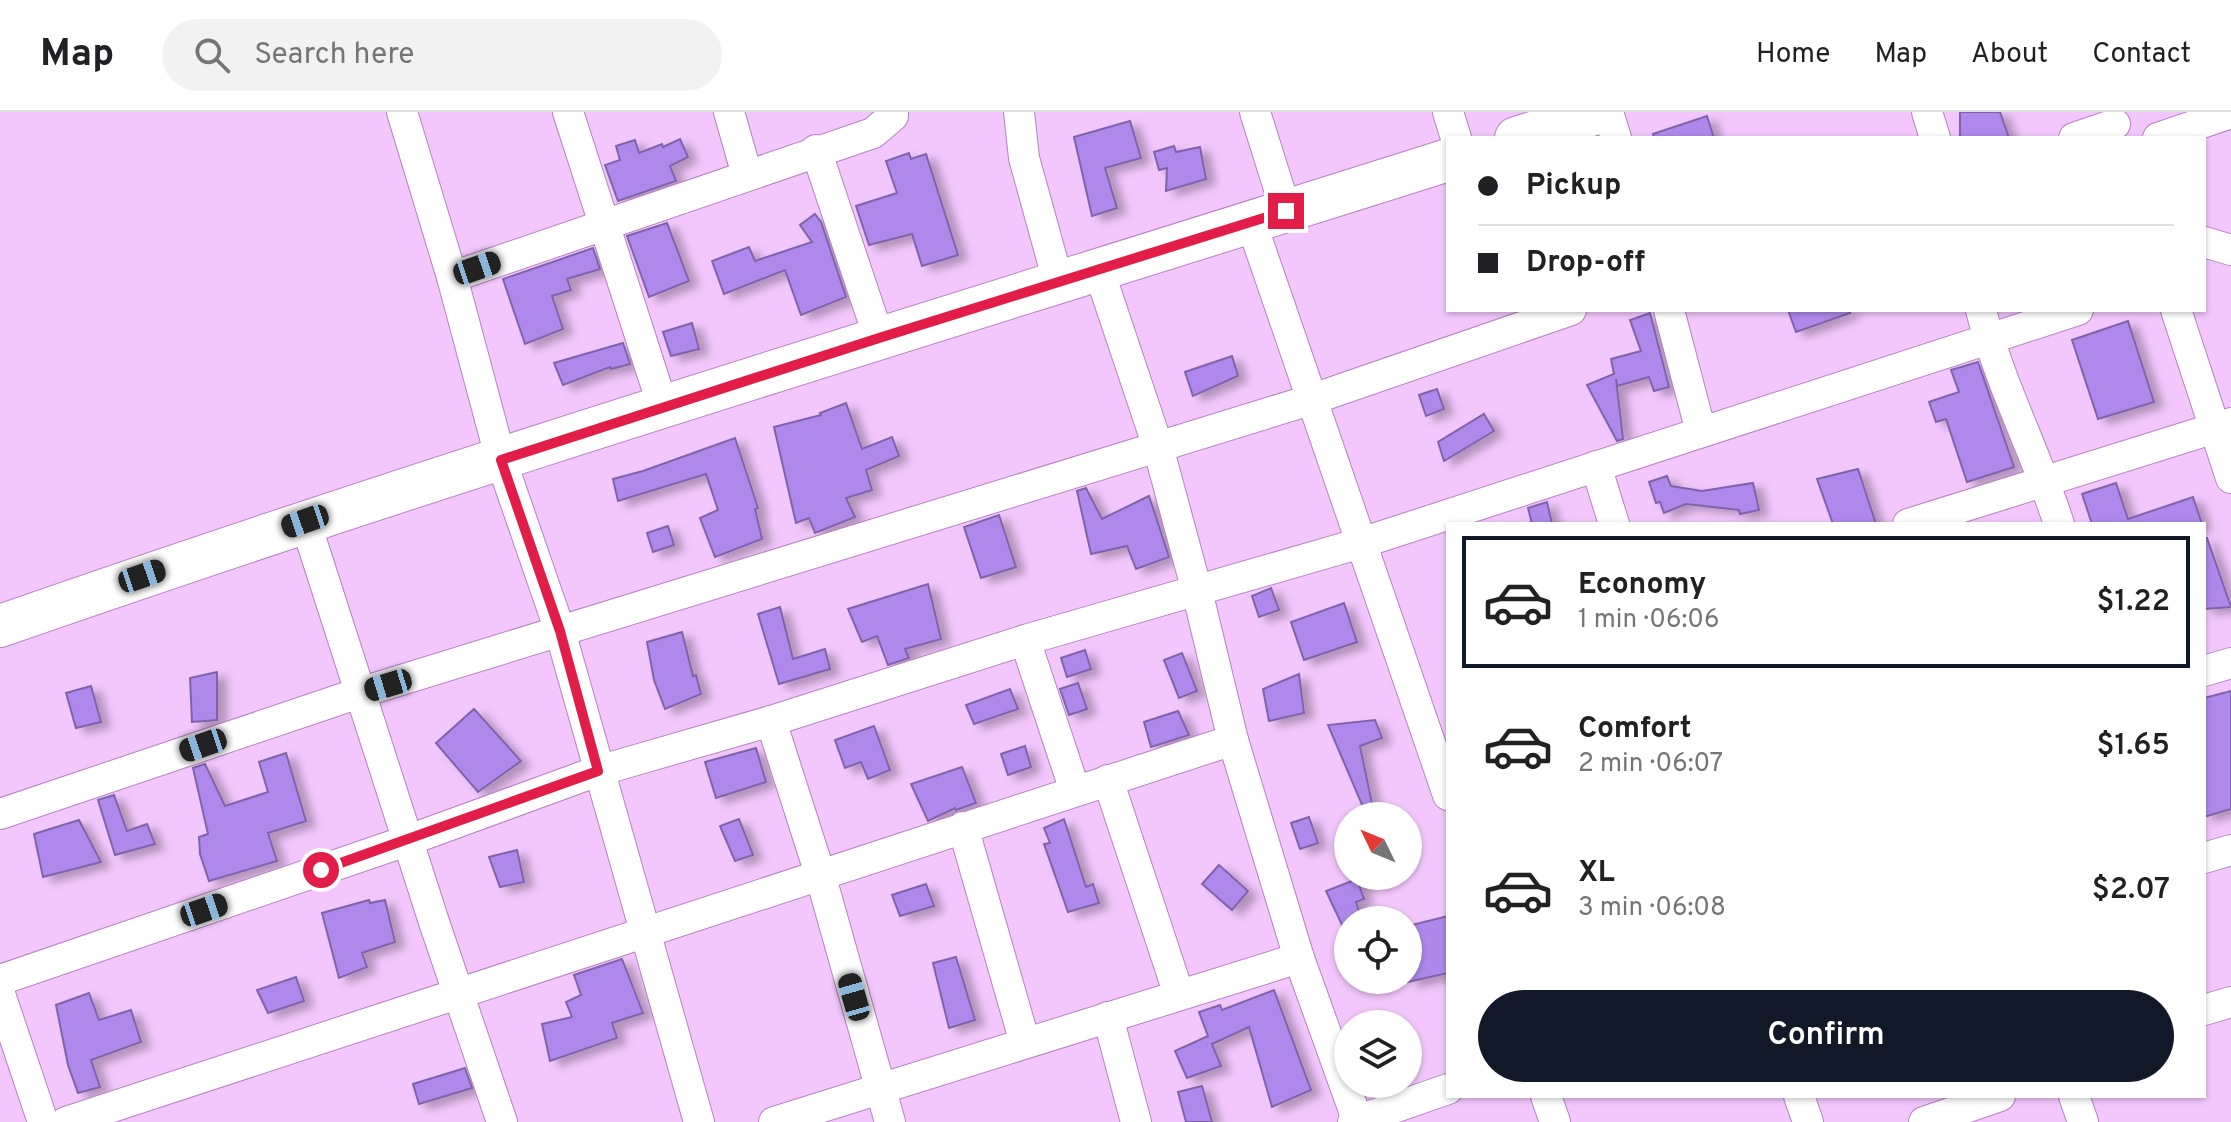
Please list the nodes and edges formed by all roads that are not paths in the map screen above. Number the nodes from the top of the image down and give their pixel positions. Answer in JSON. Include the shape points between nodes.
{"nodes":[{"id":1,"x":402,"y":112,"type":"edge"},
{"id":2,"x":568,"y":112,"type":"edge"},
{"id":3,"x":729,"y":112,"type":"edge"},
{"id":4,"x":893,"y":112,"type":"edge"},
{"id":5,"x":1019,"y":112,"type":"edge"},
{"id":6,"x":1255,"y":112,"type":"edge"},
{"id":7,"x":1448,"y":112,"type":"edge"},
{"id":8,"x":1601,"y":112,"type":"edge"},
{"id":9,"x":1608,"y":112,"type":"edge"},
{"id":10,"x":1927,"y":112,"type":"edge"},
{"id":11,"x":2231,"y":113,"type":"edge"},
{"id":12,"x":2116,"y":125,"type":"edge"},
{"id":13,"x":1455,"y":136,"type":"edge"},
{"id":14,"x":1523,"y":136,"type":"edge"},
{"id":15,"x":1615,"y":136,"type":"edge"},
{"id":16,"x":1934,"y":136,"type":"edge"},
{"id":17,"x":2080,"y":136,"type":"edge"},
{"id":18,"x":2164,"y":136,"type":"edge"},
{"id":19,"x":816,"y":150,"type":"junction"},
{"id":20,"x":1446,"y":161,"type":"edge"},
{"id":21,"x":747,"y":175,"type":"junction"},
{"id":22,"x":1269,"y":217,"type":"junction"},
{"id":23,"x":605,"y":225,"type":"junction"},
{"id":24,"x":2206,"y":243,"type":"edge"},
{"id":25,"x":2231,"y":250,"type":"edge"},
{"id":26,"x":1098,"y":268,"type":"junction"},
{"id":27,"x":452,"y":277,"type":"junction"},
{"id":28,"x":1058,"y":281,"type":"junction"},
{"id":29,"x":1565,"y":312,"type":"edge"},
{"id":30,"x":1670,"y":312,"type":"edge"},
{"id":31,"x":2065,"y":312,"type":"edge"},
{"id":32,"x":2177,"y":312,"type":"edge"},
{"id":33,"x":1985,"y":324,"type":"edge"},
{"id":34,"x":879,"y":338,"type":"junction"},
{"id":35,"x":1310,"y":400,"type":"junction"},
{"id":36,"x":663,"y":407,"type":"junction"},
{"id":37,"x":2223,"y":426,"type":"edge"},
{"id":38,"x":1701,"y":432,"type":"junction"},
{"id":39,"x":1158,"y":447,"type":"junction"},
{"id":40,"x":501,"y":460,"type":"junction"},
{"id":41,"x":1596,"y":466,"type":"junction"},
{"id":42,"x":2231,"y":478,"type":"edge"},
{"id":43,"x":2045,"y":481,"type":"junction"},
{"id":44,"x":305,"y":521,"type":"junction"},
{"id":45,"x":1613,"y":522,"type":"edge"},
{"id":46,"x":1914,"y":522,"type":"edge"},
{"id":47,"x":2058,"y":522,"type":"edge"},
{"id":48,"x":1361,"y":543,"type":"junction"},
{"id":49,"x":1197,"y":591,"type":"junction"},
{"id":50,"x":0,"y":626,"type":"edge"},
{"id":51,"x":560,"y":631,"type":"junction"},
{"id":52,"x":1025,"y":640,"type":"junction"},
{"id":53,"x":2231,"y":663,"type":"edge"},
{"id":54,"x":2206,"y":670,"type":"edge"},
{"id":55,"x":359,"y":693,"type":"junction"},
{"id":56,"x":771,"y":721,"type":"junction"},
{"id":57,"x":1233,"y":740,"type":"junction"},
{"id":58,"x":598,"y":771,"type":"junction"},
{"id":59,"x":1108,"y":780,"type":"junction"},
{"id":60,"x":1446,"y":789,"type":"edge"},
{"id":61,"x":1075,"y":791,"type":"junction"},
{"id":62,"x":0,"y":814,"type":"edge"},
{"id":63,"x":963,"y":827,"type":"junction"},
{"id":64,"x":409,"y":840,"type":"junction"},
{"id":65,"x":2231,"y":850,"type":"edge"},
{"id":66,"x":2206,"y":857,"type":"edge"},
{"id":67,"x":820,"y":874,"type":"junction"},
{"id":68,"x":646,"y":932,"type":"junction"},
{"id":69,"x":1299,"y":958,"type":"junction"},
{"id":70,"x":0,"y":980,"type":"edge"},
{"id":71,"x":458,"y":993,"type":"junction"},
{"id":72,"x":0,"y":994,"type":"edge"},
{"id":73,"x":1179,"y":995,"type":"junction"},
{"id":74,"x":2231,"y":1002,"type":"edge"},
{"id":75,"x":2206,"y":1009,"type":"edge"},
{"id":76,"x":1108,"y":1017,"type":"junction"},
{"id":77,"x":1025,"y":1043,"type":"junction"},
{"id":78,"x":880,"y":1089,"type":"junction"},
{"id":79,"x":1446,"y":1090,"type":"edge"},
{"id":80,"x":1547,"y":1098,"type":"edge"},
{"id":81,"x":1800,"y":1098,"type":"edge"},
{"id":82,"x":1994,"y":1098,"type":"edge"},
{"id":83,"x":2075,"y":1098,"type":"edge"},
{"id":84,"x":43,"y":1122,"type":"edge"},
{"id":85,"x":66,"y":1122,"type":"edge"},
{"id":86,"x":502,"y":1122,"type":"edge"},
{"id":87,"x":699,"y":1122,"type":"edge"},
{"id":88,"x":774,"y":1122,"type":"edge"},
{"id":89,"x":890,"y":1122,"type":"edge"},
{"id":90,"x":1136,"y":1122,"type":"edge"},
{"id":91,"x":1356,"y":1122,"type":"edge"},
{"id":92,"x":1555,"y":1122,"type":"edge"},
{"id":93,"x":1808,"y":1122,"type":"edge"},
{"id":94,"x":1924,"y":1122,"type":"edge"},
{"id":95,"x":2083,"y":1122,"type":"edge"}],
"edges":[{"from":1,"to":27,"type":"street"},
{"from":2,"to":23,"type":"street"},
{"from":3,"to":21,"type":"street"},
{"from":4,"to":19,"type":"street","via":[[873,133]]},
{"from":5,"to":28,"type":"street","via":[[1024,158]]},
{"from":6,"to":22,"type":"street"},
{"from":7,"to":13,"type":"street"},
{"from":8,"to":14,"type":"main road"},
{"from":9,"to":15,"type":"street"},
{"from":10,"to":16,"type":"street"},
{"from":11,"to":18,"type":"street"},
{"from":12,"to":17,"type":"street"},
{"from":19,"to":21,"type":"street"},
{"from":19,"to":34,"type":"street"},
{"from":20,"to":22,"type":"main road"},
{"from":21,"to":23,"type":"street"},
{"from":22,"to":26,"type":"main road"},
{"from":22,"to":35,"type":"street"},
{"from":23,"to":27,"type":"street"},
{"from":23,"to":36,"type":"street"},
{"from":24,"to":25,"type":"street"},
{"from":26,"to":28,"type":"main road"},
{"from":26,"to":39,"type":"street"},
{"from":27,"to":40,"type":"street"},
{"from":28,"to":34,"type":"main road"},
{"from":29,"to":35,"type":"street"},
{"from":30,"to":38,"type":"street"},
{"from":31,"to":33,"type":"street"},
{"from":32,"to":37,"type":"street"},
{"from":33,"to":38,"type":"street"},
{"from":33,"to":43,"type":"street"},
{"from":34,"to":36,"type":"main road"},
{"from":35,"to":39,"type":"street"},
{"from":35,"to":48,"type":"street"},
{"from":36,"to":40,"type":"main road"},
{"from":37,"to":42,"type":"street"},
{"from":37,"to":43,"type":"street"},
{"from":38,"to":41,"type":"street"},
{"from":39,"to":49,"type":"street"},
{"from":39,"to":51,"type":"street"},
{"from":40,"to":44,"type":"main road"},
{"from":40,"to":51,"type":"street"},
{"from":41,"to":45,"type":"street"},
{"from":41,"to":48,"type":"street"},
{"from":43,"to":46,"type":"street"},
{"from":43,"to":47,"type":"street"},
{"from":44,"to":50,"type":"main road"},
{"from":44,"to":55,"type":"street"},
{"from":48,"to":49,"type":"street"},
{"from":48,"to":60,"type":"street"},
{"from":49,"to":52,"type":"street"},
{"from":49,"to":57,"type":"street"},
{"from":51,"to":55,"type":"street"},
{"from":51,"to":58,"type":"street"},
{"from":52,"to":56,"type":"street"},
{"from":52,"to":61,"type":"street"},
{"from":53,"to":54,"type":"street"},
{"from":55,"to":62,"type":"street"},
{"from":55,"to":64,"type":"street"},
{"from":56,"to":58,"type":"street"},
{"from":56,"to":67,"type":"street"},
{"from":57,"to":59,"type":"street"},
{"from":57,"to":69,"type":"street"},
{"from":58,"to":64,"type":"street"},
{"from":58,"to":68,"type":"street"},
{"from":59,"to":61,"type":"street"},
{"from":59,"to":73,"type":"street"},
{"from":61,"to":63,"type":"street"},
{"from":63,"to":67,"type":"street"},
{"from":63,"to":77,"type":"street"},
{"from":64,"to":70,"type":"street"},
{"from":64,"to":71,"type":"street"},
{"from":65,"to":66,"type":"street"},
{"from":67,"to":68,"type":"street"},
{"from":67,"to":78,"type":"street"},
{"from":68,"to":71,"type":"street"},
{"from":68,"to":87,"type":"street"},
{"from":69,"to":73,"type":"street"},
{"from":69,"to":91,"type":"street"},
{"from":71,"to":85,"type":"street"},
{"from":71,"to":86,"type":"street"},
{"from":72,"to":84,"type":"street"},
{"from":73,"to":76,"type":"street"},
{"from":74,"to":75,"type":"street"},
{"from":76,"to":77,"type":"street"},
{"from":76,"to":90,"type":"street"},
{"from":77,"to":78,"type":"street"},
{"from":78,"to":88,"type":"street"},
{"from":78,"to":89,"type":"street"},
{"from":79,"to":91,"type":"street"},
{"from":80,"to":92,"type":"street"},
{"from":81,"to":93,"type":"street"},
{"from":82,"to":94,"type":"street"},
{"from":83,"to":95,"type":"street"}]}
